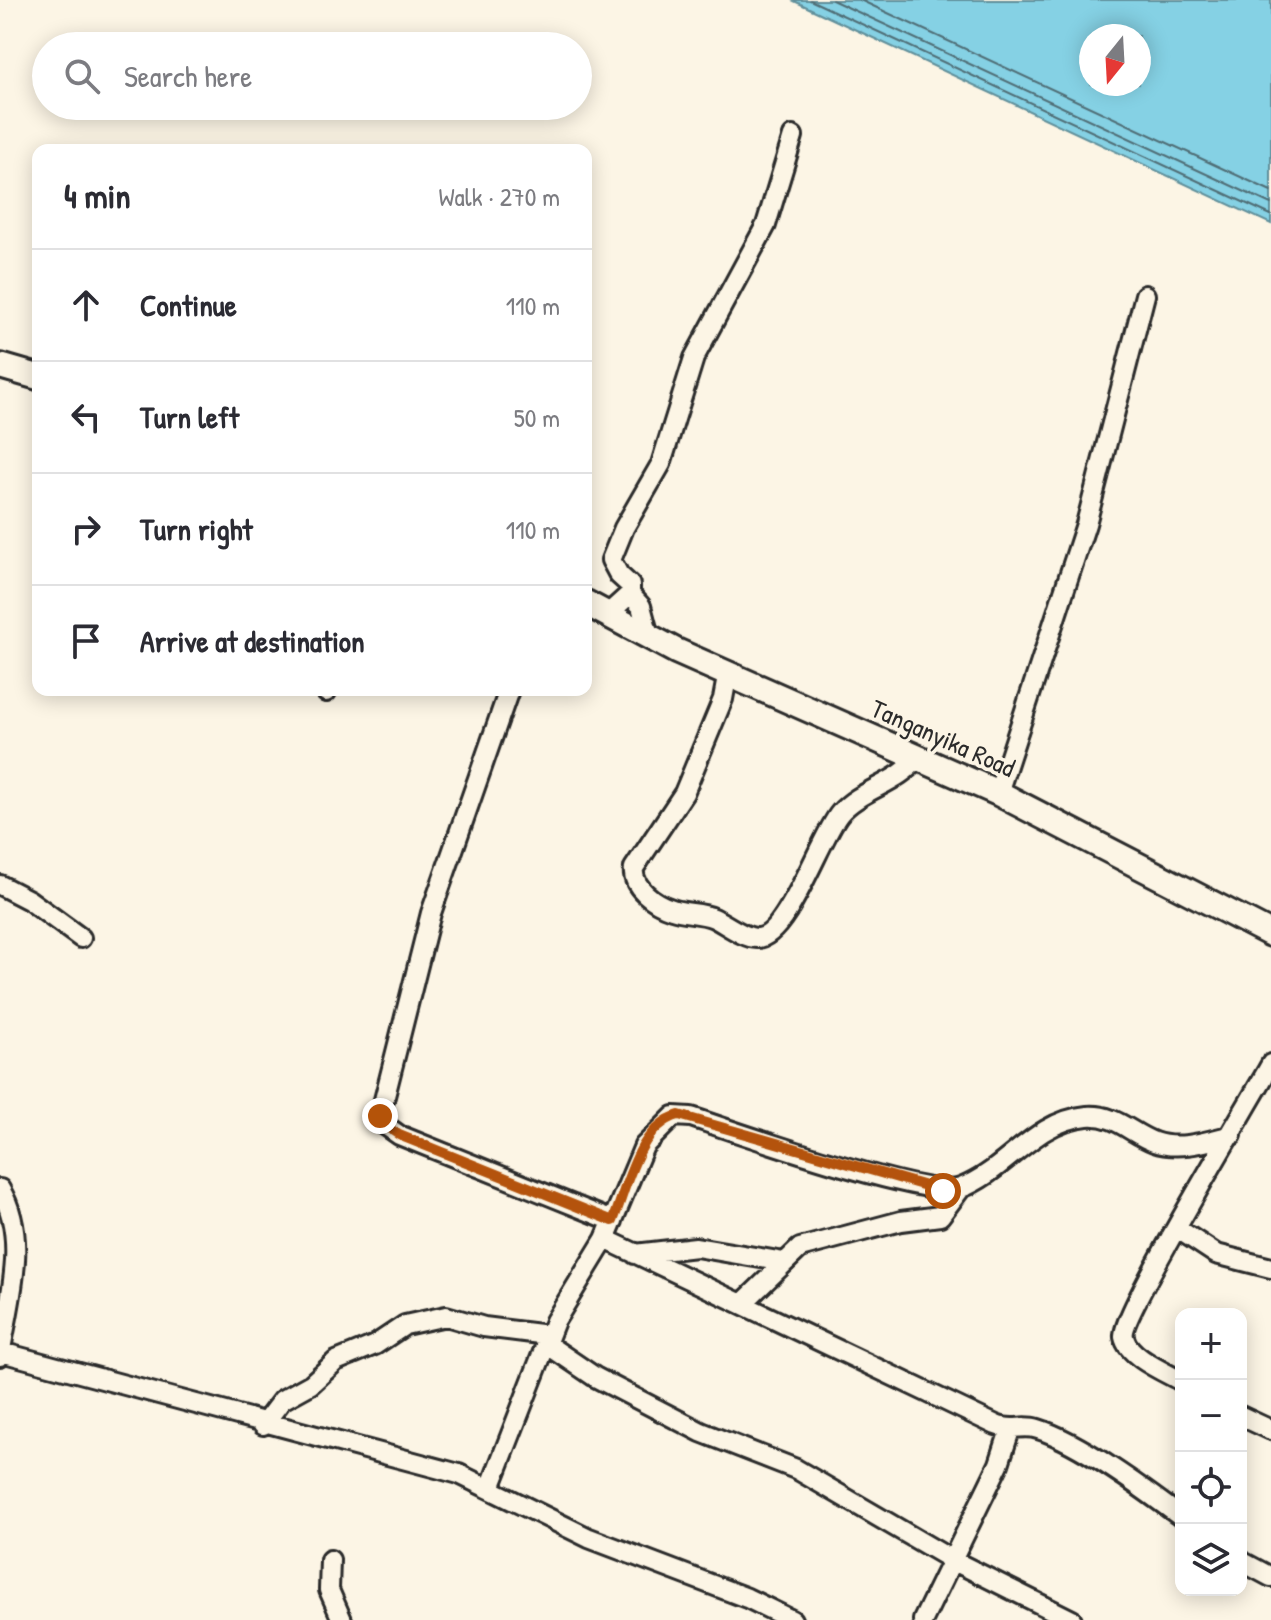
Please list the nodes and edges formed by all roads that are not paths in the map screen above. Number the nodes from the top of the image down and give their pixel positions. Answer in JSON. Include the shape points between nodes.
{"nodes":[{"id":1,"x":793,"y":136,"type":"dead end"},
{"id":2,"x":1145,"y":295,"type":"dead end"},
{"id":3,"x":0,"y":366,"type":"edge"},
{"id":4,"x":32,"y":375,"type":"edge"},
{"id":5,"x":630,"y":594,"type":"junction"},
{"id":6,"x":597,"y":608,"type":"edge"},
{"id":7,"x":649,"y":636,"type":"junction"},
{"id":8,"x":728,"y":672,"type":"junction"},
{"id":9,"x":507,"y":696,"type":"edge"},
{"id":10,"x":919,"y":756,"type":"junction"},
{"id":11,"x":998,"y":793,"type":"junction"},
{"id":12,"x":0,"y":885,"type":"edge"},
{"id":13,"x":1271,"y":934,"type":"edge"},
{"id":14,"x":81,"y":938,"type":"dead end"},
{"id":15,"x":1271,"y":1064,"type":"edge"},
{"id":16,"x":1232,"y":1135,"type":"junction"},
{"id":17,"x":961,"y":1188,"type":"junction"},
{"id":18,"x":0,"y":1189,"type":"edge"},
{"id":19,"x":613,"y":1221,"type":"junction"},
{"id":20,"x":1178,"y":1229,"type":"junction"},
{"id":21,"x":605,"y":1239,"type":"junction"},
{"id":22,"x":635,"y":1254,"type":"junction"},
{"id":23,"x":784,"y":1262,"type":"junction"},
{"id":24,"x":1271,"y":1268,"type":"edge"},
{"id":25,"x":742,"y":1304,"type":"junction"},
{"id":26,"x":546,"y":1339,"type":"junction"},
{"id":27,"x":1,"y":1344,"type":"edge"},
{"id":28,"x":1179,"y":1380,"type":"edge"},
{"id":29,"x":1247,"y":1419,"type":"edge"},
{"id":30,"x":263,"y":1425,"type":"junction"},
{"id":31,"x":1010,"y":1430,"type":"junction"},
{"id":32,"x":1271,"y":1430,"type":"edge"},
{"id":33,"x":490,"y":1488,"type":"junction"},
{"id":34,"x":1175,"y":1513,"type":"edge"},
{"id":35,"x":330,"y":1560,"type":"dead end"},
{"id":36,"x":952,"y":1560,"type":"junction"},
{"id":37,"x":1247,"y":1564,"type":"edge"},
{"id":38,"x":1271,"y":1577,"type":"edge"},
{"id":39,"x":342,"y":1620,"type":"edge"},
{"id":40,"x":792,"y":1620,"type":"edge"},
{"id":41,"x":923,"y":1620,"type":"edge"},
{"id":42,"x":1072,"y":1620,"type":"edge"}],
"edges":[{"from":1,"to":5,"type":"street","via":[[766,225],[694,358],[661,464],[616,545],[611,560],[630,585]]},
{"from":2,"to":11,"type":"street","via":[[1086,524]]},
{"from":3,"to":4,"type":"street"},
{"from":5,"to":6,"type":"street"},
{"from":5,"to":7,"type":"street","via":[[641,606]]},
{"from":6,"to":7,"type":"street","name":"Tanganyika Road"},
{"from":7,"to":8,"type":"street","name":"Tanganyika Road"},
{"from":8,"to":10,"type":"street","name":"Tanganyika Road"},
{"from":8,"to":10,"type":"street","via":[[723,699],[684,793],[634,868],[637,885],[670,909],[698,912],[762,938],[783,916],[842,810],[903,774]]},
{"from":9,"to":19,"type":"street","via":[[431,913],[380,1116],[399,1135]]},
{"from":10,"to":11,"type":"street","name":"Tanganyika Road"},
{"from":11,"to":13,"type":"street","name":"Tanganyika Road"},
{"from":12,"to":14,"type":"street"},
{"from":15,"to":16,"type":"street"},
{"from":16,"to":17,"type":"street","via":[[1174,1145],[1155,1142],[1112,1118],[1077,1118],[1042,1133]]},
{"from":16,"to":20,"type":"street"},
{"from":17,"to":19,"type":"street","via":[[943,1191],[887,1178],[679,1115],[659,1127],[644,1146]]},
{"from":17,"to":23,"type":"street","via":[[940,1216],[812,1243]]},
{"from":18,"to":27,"type":"street","via":[[16,1248]]},
{"from":19,"to":21,"type":"street"},
{"from":20,"to":24,"type":"street","via":[[1216,1254]]},
{"from":20,"to":28,"type":"street","via":[[1123,1334],[1143,1358]]},
{"from":21,"to":22,"type":"street"},
{"from":21,"to":26,"type":"street"},
{"from":22,"to":23,"type":"street","via":[[696,1247]]},
{"from":22,"to":25,"type":"street"},
{"from":23,"to":25,"type":"street"},
{"from":25,"to":31,"type":"street"},
{"from":26,"to":30,"type":"street","via":[[446,1316],[405,1325],[336,1361],[311,1384],[282,1400]]},
{"from":26,"to":33,"type":"street"},
{"from":26,"to":36,"type":"street","via":[[595,1377],[701,1432],[808,1475]]},
{"from":27,"to":30,"type":"street"},
{"from":29,"to":32,"type":"street"},
{"from":30,"to":33,"type":"street","via":[[430,1465]]},
{"from":31,"to":34,"type":"street","via":[[1034,1427],[1057,1437]]},
{"from":31,"to":36,"type":"street"},
{"from":33,"to":40,"type":"street","via":[[589,1538]]},
{"from":35,"to":39,"type":"street","via":[[329,1590]]},
{"from":36,"to":41,"type":"street"},
{"from":36,"to":42,"type":"street"},
{"from":37,"to":38,"type":"street"}]}
